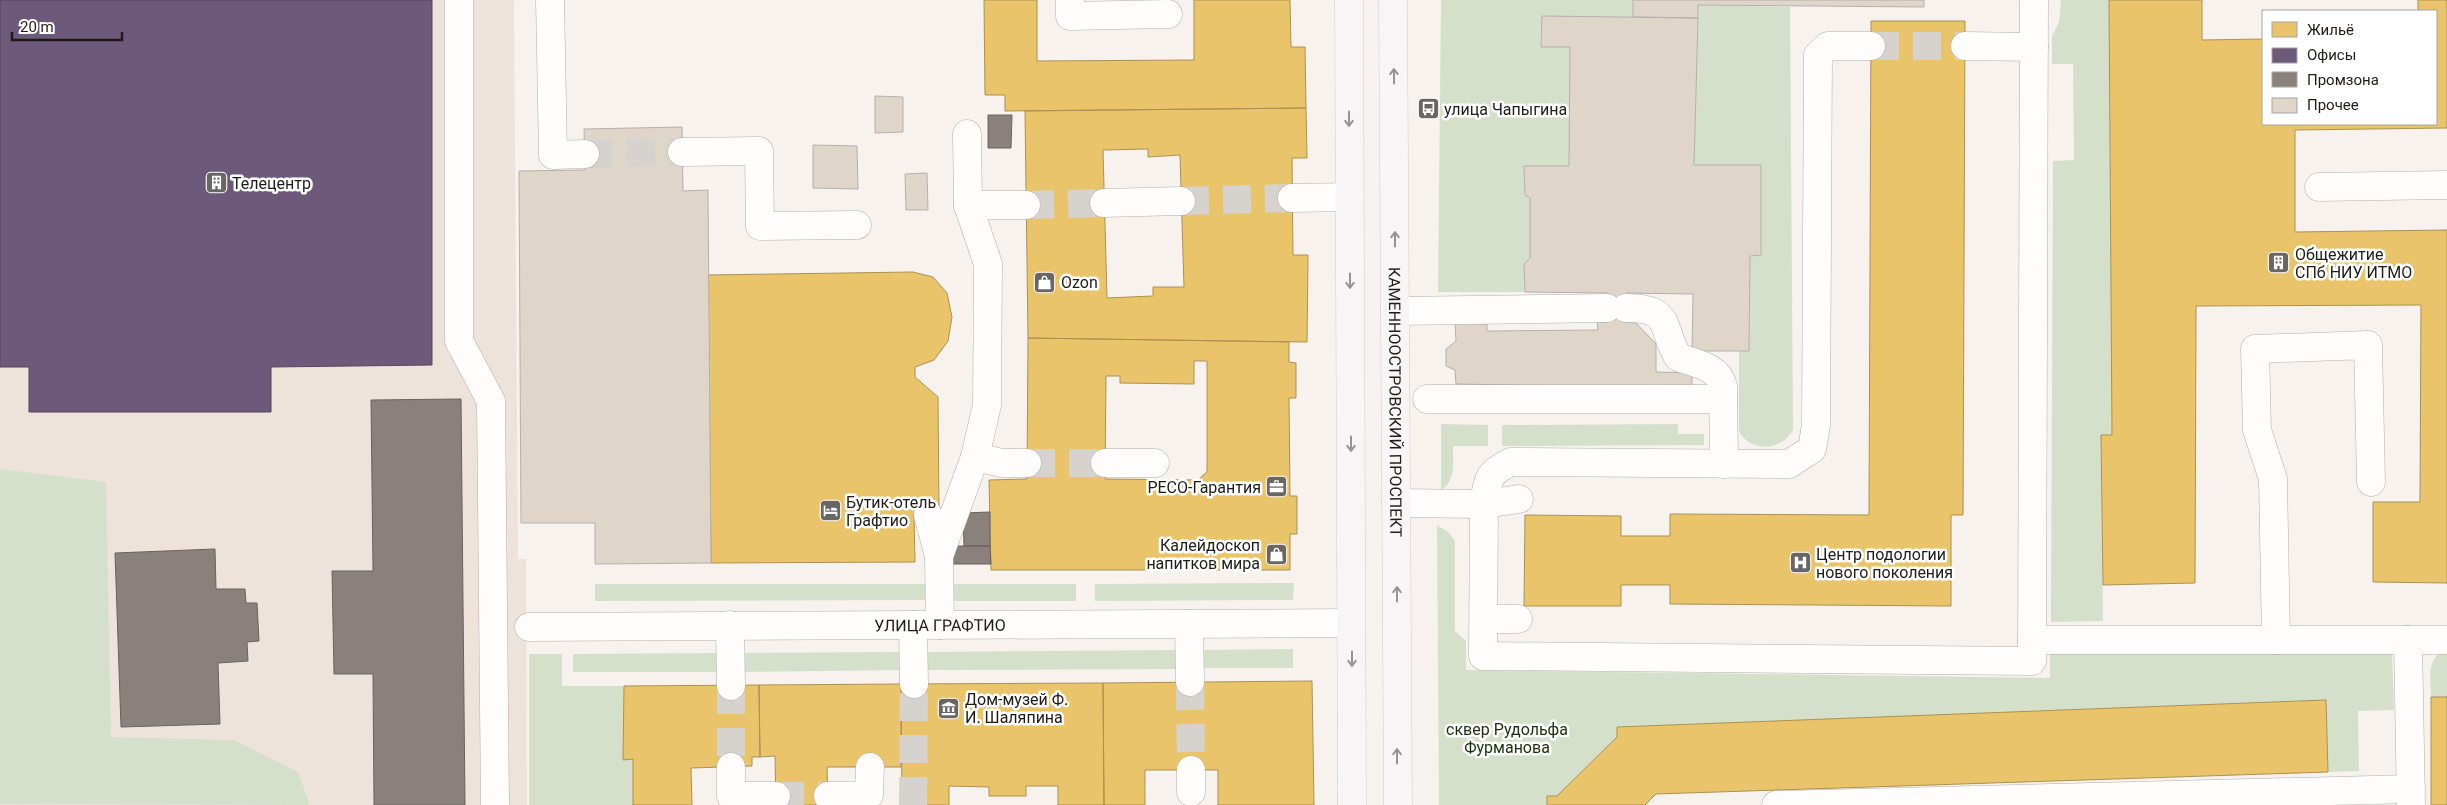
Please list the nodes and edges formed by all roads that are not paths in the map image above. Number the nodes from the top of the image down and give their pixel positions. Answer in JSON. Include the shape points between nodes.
{"nodes":[{"id":1,"x":458,"y":0,"type":"edge"},
{"id":2,"x":550,"y":0,"type":"edge"},
{"id":3,"x":1070,"y":0,"type":"edge"},
{"id":4,"x":1349,"y":0,"type":"edge"},
{"id":5,"x":1393,"y":0,"type":"edge"},
{"id":6,"x":2034,"y":0,"type":"edge"},
{"id":7,"x":1168,"y":14,"type":"dead end"},
{"id":8,"x":1870,"y":46,"type":"tunnel mouth"},
{"id":9,"x":1964,"y":46,"type":"tunnel mouth"},
{"id":10,"x":2034,"y":46,"type":"junction"},
{"id":11,"x":967,"y":134,"type":"dead end"},
{"id":12,"x":682,"y":152,"type":"tunnel mouth"},
{"id":13,"x":585,"y":154,"type":"tunnel mouth"},
{"id":14,"x":2447,"y":185,"type":"edge"},
{"id":15,"x":2319,"y":187,"type":"dead end"},
{"id":16,"x":1292,"y":198,"type":"tunnel mouth"},
{"id":17,"x":1349,"y":198,"type":"junction"},
{"id":18,"x":1181,"y":201,"type":"tunnel mouth"},
{"id":19,"x":1104,"y":203,"type":"tunnel mouth"},
{"id":20,"x":1026,"y":204,"type":"tunnel mouth"},
{"id":21,"x":968,"y":205,"type":"junction"},
{"id":22,"x":857,"y":225,"type":"dead end"},
{"id":23,"x":1395,"y":310,"type":"junction"},
{"id":24,"x":1427,"y":399,"type":"dead end"},
{"id":25,"x":1723,"y":399,"type":"junction"},
{"id":26,"x":975,"y":456,"type":"junction"},
{"id":27,"x":1027,"y":463,"type":"tunnel mouth"},
{"id":28,"x":1105,"y":463,"type":"tunnel mouth"},
{"id":29,"x":1155,"y":463,"type":"dead end"},
{"id":30,"x":1724,"y":464,"type":"junction"},
{"id":31,"x":2371,"y":482,"type":"dead end"},
{"id":32,"x":1519,"y":499,"type":"dead end"},
{"id":33,"x":1396,"y":503,"type":"junction"},
{"id":34,"x":1484,"y":504,"type":"junction"},
{"id":35,"x":928,"y":515,"type":"dead end"},
{"id":36,"x":939,"y":556,"type":"junction"},
{"id":37,"x":1484,"y":619,"type":"junction"},
{"id":38,"x":1518,"y":619,"type":"dead end"},
{"id":39,"x":1352,"y":623,"type":"junction"},
{"id":40,"x":1189,"y":624,"type":"junction"},
{"id":41,"x":927,"y":625,"type":"junction"},
{"id":42,"x":730,"y":626,"type":"junction"},
{"id":43,"x":529,"y":627,"type":"dead end"},
{"id":44,"x":2032,"y":640,"type":"junction"},
{"id":45,"x":2276,"y":640,"type":"junction"},
{"id":46,"x":2408,"y":640,"type":"junction"},
{"id":47,"x":2447,"y":640,"type":"edge"},
{"id":48,"x":1190,"y":682,"type":"tunnel mouth"},
{"id":49,"x":914,"y":684,"type":"tunnel mouth"},
{"id":50,"x":731,"y":686,"type":"tunnel mouth"},
{"id":51,"x":731,"y":767,"type":"tunnel mouth"},
{"id":52,"x":870,"y":767,"type":"dead end"},
{"id":53,"x":776,"y":796,"type":"tunnel mouth"},
{"id":54,"x":828,"y":796,"type":"tunnel mouth"},
{"id":55,"x":2411,"y":797,"type":"edge"},
{"id":56,"x":1897,"y":803,"type":"edge"},
{"id":57,"x":495,"y":805,"type":"edge"},
{"id":58,"x":1352,"y":805,"type":"edge"},
{"id":59,"x":1398,"y":805,"type":"edge"},
{"id":60,"x":1776,"y":805,"type":"edge"}],
"edges":[{"from":1,"to":57,"type":"street","via":[[459,341],[491,401]]},
{"from":2,"to":13,"type":"street","via":[[553,155]]},
{"from":3,"to":7,"type":"street","via":[[1070,16]]},
{"from":4,"to":17,"type":"main road","one_way":true},
{"from":23,"to":5,"type":"main road","name":"КАМЕННООСТРОВСКИЙ ПРОСПЕКТ","one_way":true},
{"from":6,"to":10,"type":"street"},
{"from":8,"to":30,"type":"street","via":[[1828,46],[1818,55],[1816,425],[1812,449],[1789,464]]},
{"from":9,"to":10,"type":"street"},
{"from":10,"to":44,"type":"street"},
{"from":11,"to":21,"type":"street"},
{"from":12,"to":22,"type":"street","via":[[759,152],[760,226]]},
{"from":14,"to":15,"type":"street"},
{"from":16,"to":17,"type":"street"},
{"from":17,"to":39,"type":"main road","one_way":true},
{"from":18,"to":19,"type":"street"},
{"from":20,"to":21,"type":"street"},
{"from":21,"to":26,"type":"street","via":[[988,264],[987,405]]},
{"from":23,"to":25,"type":"street","via":[[1646,308],[1661,316],[1678,357],[1720,375]]},
{"from":23,"to":33,"type":"main road","name":"КАМЕННООСТРОВСКИЙ ПРОСПЕКТ"},
{"from":24,"to":25,"type":"street"},
{"from":25,"to":30,"type":"street"},
{"from":26,"to":27,"type":"street","via":[[1002,463]]},
{"from":26,"to":36,"type":"street"},
{"from":28,"to":29,"type":"street"},
{"from":30,"to":34,"type":"street","via":[[1511,462],[1495,470]]},
{"from":31,"to":45,"type":"street","via":[[2368,345],[2255,349],[2256,430],[2273,480]]},
{"from":32,"to":34,"type":"street"},
{"from":33,"to":34,"type":"street"},
{"from":59,"to":33,"type":"main road","name":"КАМЕННООСТРОВСКИЙ ПРОСПЕКТ","one_way":true},
{"from":34,"to":37,"type":"street"},
{"from":35,"to":36,"type":"street"},
{"from":36,"to":41,"type":"street"},
{"from":37,"to":38,"type":"street"},
{"from":37,"to":44,"type":"street","via":[[1483,656],[2032,661]]},
{"from":39,"to":40,"type":"street","name":"УЛИЦА ГРАФТИО"},
{"from":39,"to":58,"type":"main road","one_way":true},
{"from":40,"to":41,"type":"street","name":"УЛИЦА ГРАФТИО"},
{"from":40,"to":48,"type":"street"},
{"from":41,"to":42,"type":"street","name":"УЛИЦА ГРАФТИО"},
{"from":41,"to":49,"type":"street"},
{"from":42,"to":43,"type":"street","name":"УЛИЦА ГРАФТИО"},
{"from":42,"to":50,"type":"street"},
{"from":44,"to":45,"type":"street"},
{"from":45,"to":46,"type":"street"},
{"from":46,"to":47,"type":"street"},
{"from":46,"to":55,"type":"street"},
{"from":51,"to":53,"type":"street","via":[[731,796]]},
{"from":52,"to":54,"type":"street","via":[[869,795]]},
{"from":55,"to":56,"type":"street"},
{"from":56,"to":60,"type":"street"}]}
